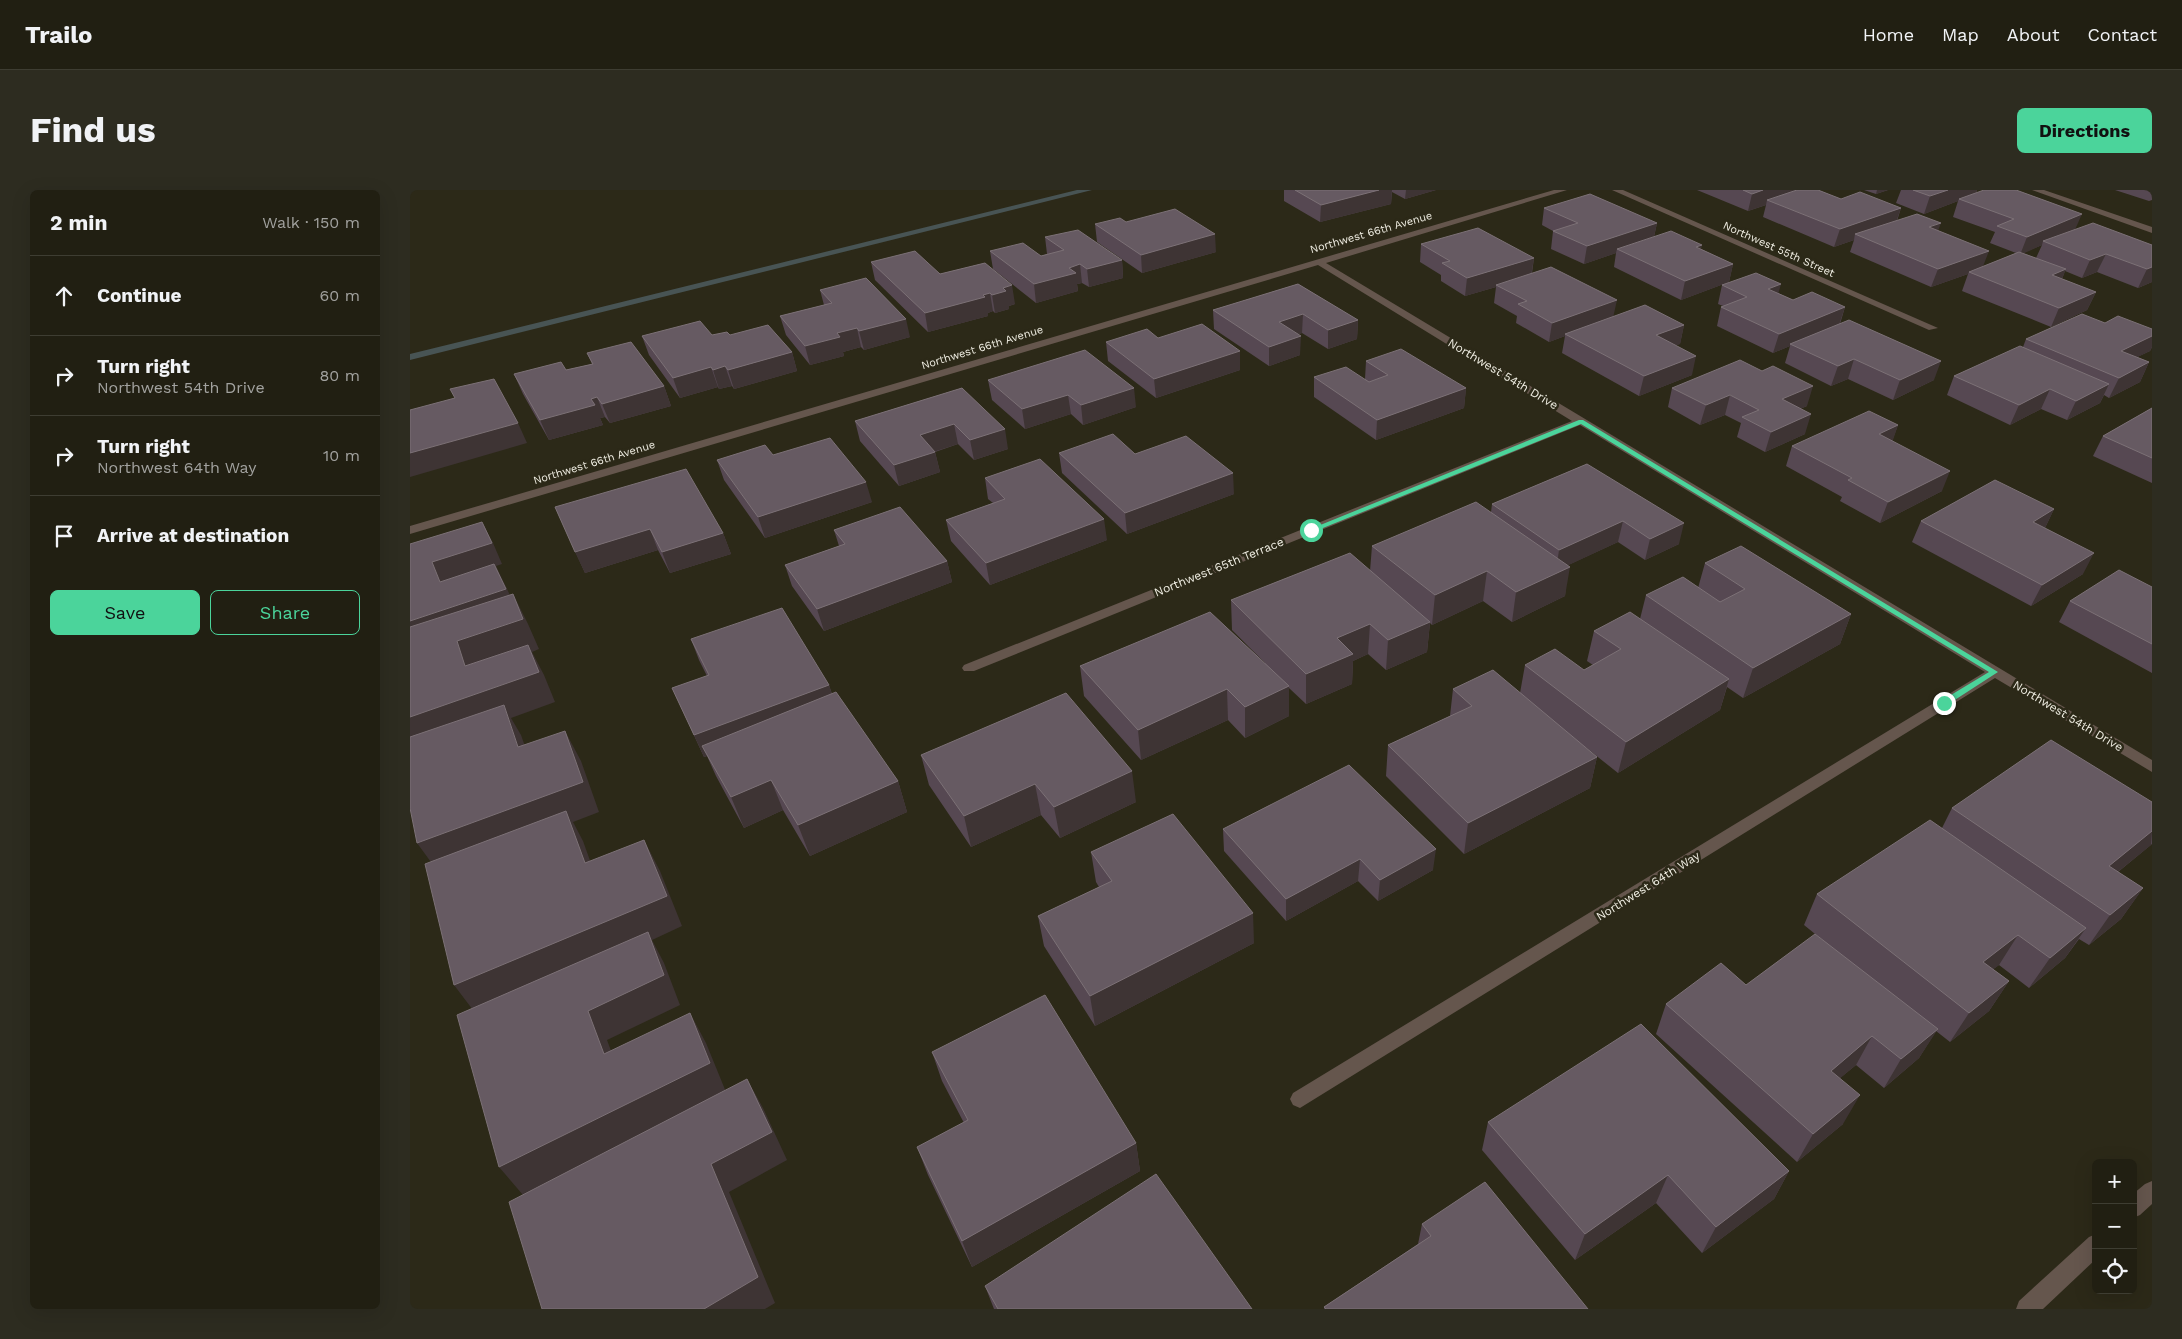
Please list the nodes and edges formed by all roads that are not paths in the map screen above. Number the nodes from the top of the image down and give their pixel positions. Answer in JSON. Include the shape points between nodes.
{"nodes":[{"id":1,"x":1563,"y":190,"type":"edge"},
{"id":2,"x":1616,"y":190,"type":"edge"},
{"id":3,"x":2036,"y":190,"type":"edge"},
{"id":4,"x":2152,"y":230,"type":"edge"},
{"id":5,"x":1317,"y":261,"type":"junction"},
{"id":6,"x":1933,"y":328,"type":"dead end"},
{"id":7,"x":1581,"y":421,"type":"junction"},
{"id":8,"x":410,"y":530,"type":"edge"},
{"id":9,"x":969,"y":668,"type":"dead end"},
{"id":10,"x":1995,"y":672,"type":"junction"},
{"id":11,"x":2152,"y":767,"type":"edge"},
{"id":12,"x":1300,"y":1099,"type":"dead end"},
{"id":13,"x":2152,"y":1191,"type":"edge"},
{"id":14,"x":2137,"y":1204,"type":"edge"},
{"id":15,"x":2092,"y":1248,"type":"edge"},
{"id":16,"x":2027,"y":1309,"type":"edge"}],
"edges":[{"from":1,"to":5,"type":"street","name":"Northwest 66th Avenue"},
{"from":2,"to":6,"type":"street","name":"Northwest 55th Street"},
{"from":3,"to":4,"type":"street"},
{"from":5,"to":7,"type":"street","name":"Northwest 54th Drive"},
{"from":5,"to":8,"type":"street","name":"Northwest 66th Avenue"},
{"from":7,"to":9,"type":"street","name":"Northwest 65th Terrace"},
{"from":7,"to":10,"type":"street","name":"Northwest 54th Drive"},
{"from":10,"to":11,"type":"street","name":"Northwest 54th Drive"},
{"from":10,"to":12,"type":"street","name":"Northwest 64th Way"},
{"from":13,"to":14,"type":"street"},
{"from":15,"to":16,"type":"street"}]}
